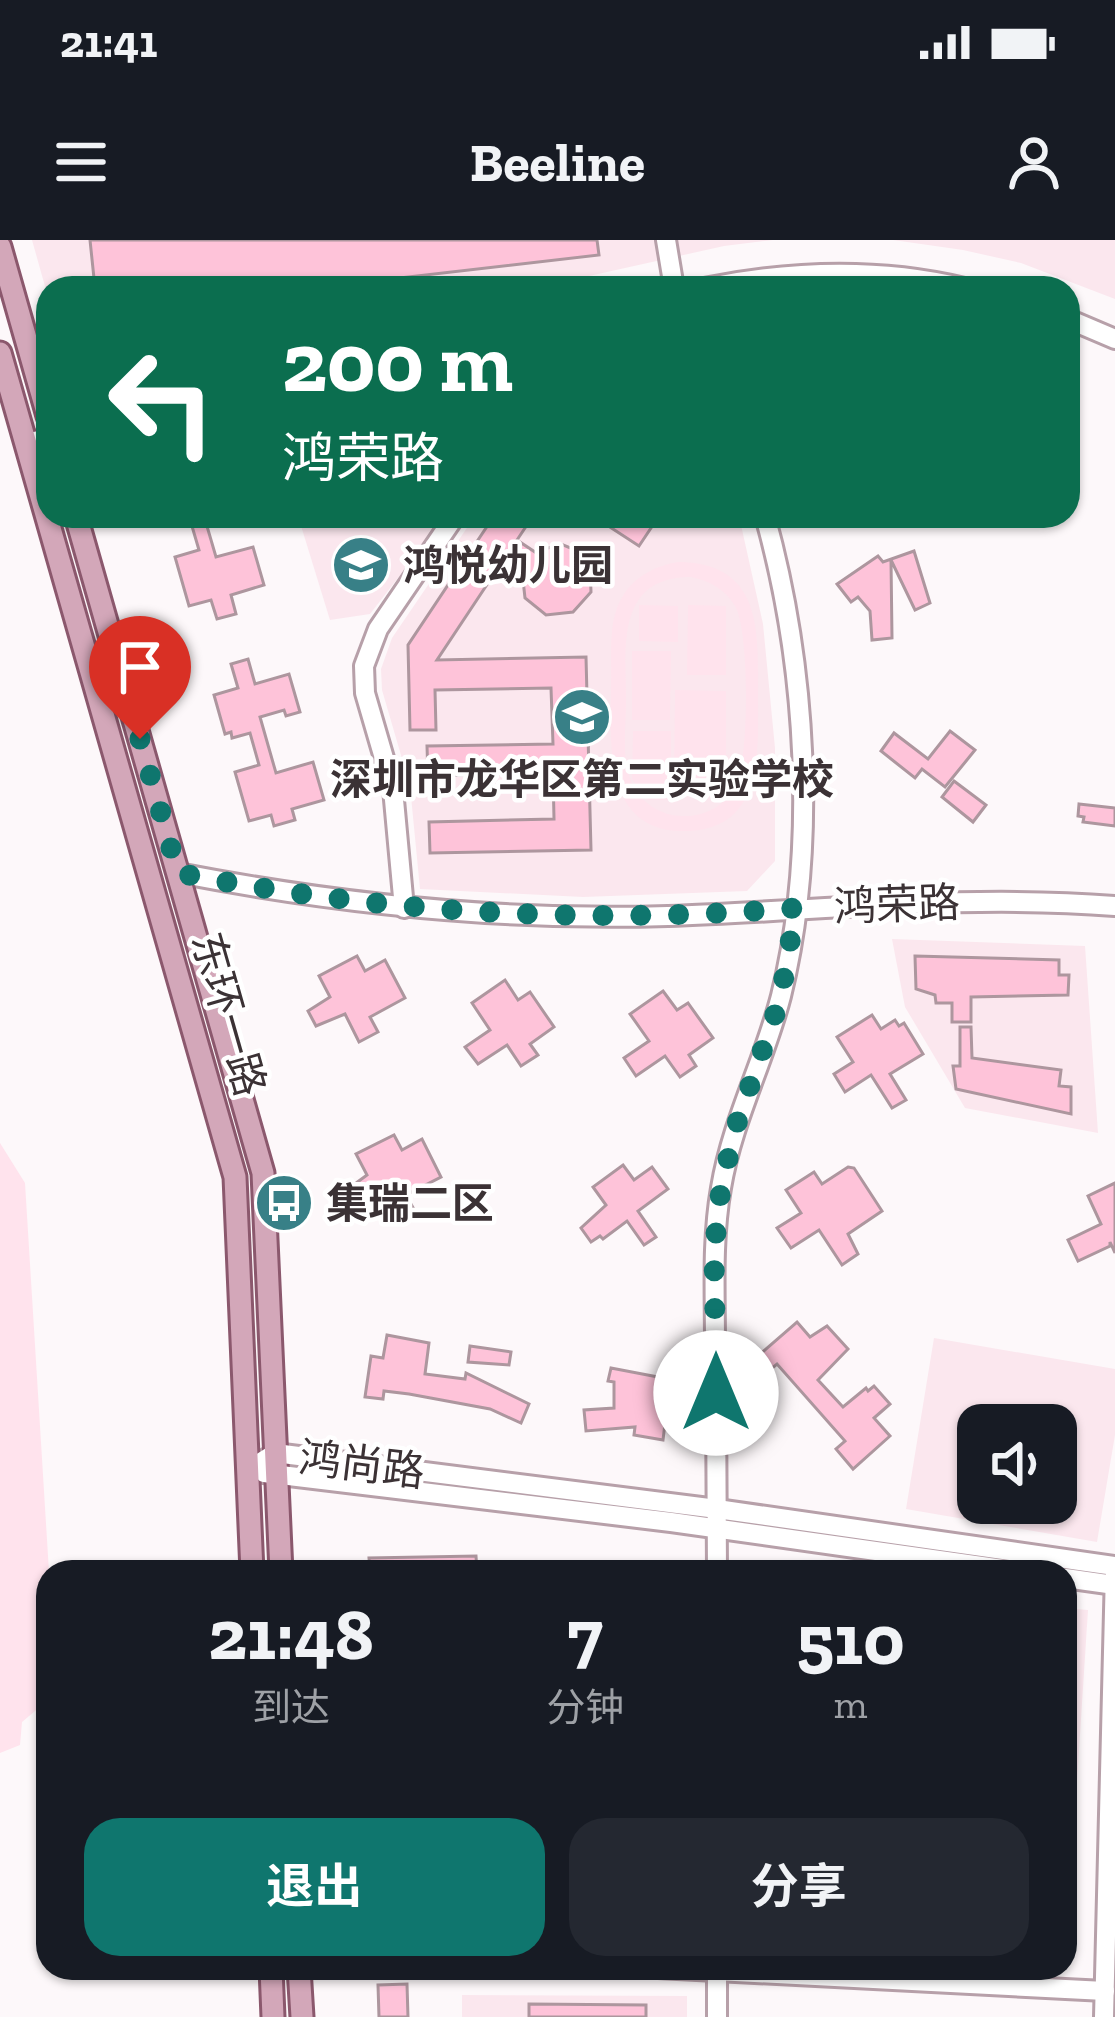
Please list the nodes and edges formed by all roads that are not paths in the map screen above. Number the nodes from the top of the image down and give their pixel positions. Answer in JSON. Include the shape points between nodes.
{"nodes":[{"id":1,"x":666,"y":240,"type":"edge"},
{"id":2,"x":0,"y":247,"type":"edge"},
{"id":3,"x":672,"y":276,"type":"edge"},
{"id":4,"x":787,"y":276,"type":"edge"},
{"id":5,"x":860,"y":276,"type":"edge"},
{"id":6,"x":1080,"y":324,"type":"edge"},
{"id":7,"x":1115,"y":339,"type":"edge"},
{"id":8,"x":0,"y":353,"type":"edge"},
{"id":9,"x":36,"y":374,"type":"edge"},
{"id":10,"x":36,"y":441,"type":"edge"},
{"id":11,"x":25,"y":443,"type":"junction"},
{"id":12,"x":36,"y":481,"type":"edge"},
{"id":13,"x":49,"y":528,"type":"edge"},
{"id":14,"x":79,"y":528,"type":"edge"},
{"id":15,"x":447,"y":528,"type":"edge"},
{"id":16,"x":767,"y":528,"type":"edge"},
{"id":17,"x":178,"y":873,"type":"junction"},
{"id":18,"x":1115,"y":906,"type":"edge"},
{"id":19,"x":404,"y":908,"type":"junction"},
{"id":20,"x":796,"y":908,"type":"junction"},
{"id":21,"x":276,"y":1464,"type":"junction"},
{"id":22,"x":248,"y":1471,"type":"junction"},
{"id":23,"x":717,"y":1519,"type":"junction"},
{"id":24,"x":252,"y":1560,"type":"edge"},
{"id":25,"x":280,"y":1560,"type":"edge"},
{"id":26,"x":717,"y":1560,"type":"edge"},
{"id":27,"x":954,"y":1560,"type":"edge"},
{"id":28,"x":1050,"y":1560,"type":"edge"},
{"id":29,"x":1077,"y":1563,"type":"edge"},
{"id":30,"x":1115,"y":1568,"type":"edge"},
{"id":31,"x":1077,"y":1580,"type":"edge"},
{"id":32,"x":1114,"y":1585,"type":"edge"},
{"id":33,"x":271,"y":1980,"type":"edge"},
{"id":34,"x":300,"y":1980,"type":"edge"},
{"id":35,"x":717,"y":1980,"type":"edge"},
{"id":36,"x":902,"y":1980,"type":"edge"},
{"id":37,"x":1105,"y":1991,"type":"junction"},
{"id":38,"x":273,"y":2017,"type":"edge"},
{"id":39,"x":302,"y":2017,"type":"edge"},
{"id":40,"x":717,"y":2017,"type":"edge"},
{"id":41,"x":1104,"y":2017,"type":"edge"}],
"edges":[{"from":1,"to":3,"type":"street"},
{"from":2,"to":9,"type":"main road"},
{"from":4,"to":5,"type":"street"},
{"from":6,"to":7,"type":"street"},
{"from":8,"to":11,"type":"main road","name":"东环一路"},
{"from":10,"to":11,"type":"street"},
{"from":11,"to":12,"type":"main road","name":"东环一路"},
{"from":13,"to":22,"type":"main road","name":"东环一路","via":[[235,1177]]},
{"from":14,"to":17,"type":"main road","name":"东环一路"},
{"from":15,"to":19,"type":"street","via":[[377,629],[364,666],[364,693],[393,790]]},
{"from":16,"to":20,"type":"street","via":[[798,705]]},
{"from":17,"to":19,"type":"street","name":"鸿荣路"},
{"from":17,"to":21,"type":"main road","name":"东环一路","via":[[262,1173]]},
{"from":18,"to":20,"type":"street","name":"鸿荣路","via":[[939,900]]},
{"from":19,"to":20,"type":"street","name":"鸿荣路","via":[[601,917]]},
{"from":20,"to":23,"type":"street","via":[[780,1000],[736,1126],[717,1219]]},
{"from":21,"to":22,"type":"street","name":"鸿尚路"},
{"from":21,"to":23,"type":"street","name":"鸿尚路"},
{"from":21,"to":25,"type":"main road","name":"东环一路"},
{"from":22,"to":24,"type":"main road","name":"东环一路"},
{"from":23,"to":26,"type":"street"},
{"from":23,"to":27,"type":"street","name":"鸿尚路"},
{"from":23,"to":28,"type":"street","name":"鸿尚路"},
{"from":29,"to":30,"type":"street","name":"鸿尚路"},
{"from":30,"to":32,"type":"street"},
{"from":31,"to":32,"type":"street"},
{"from":32,"to":37,"type":"street"},
{"from":33,"to":38,"type":"main road"},
{"from":34,"to":39,"type":"main road"},
{"from":35,"to":40,"type":"street"},
{"from":36,"to":37,"type":"street"},
{"from":37,"to":41,"type":"street"}]}
